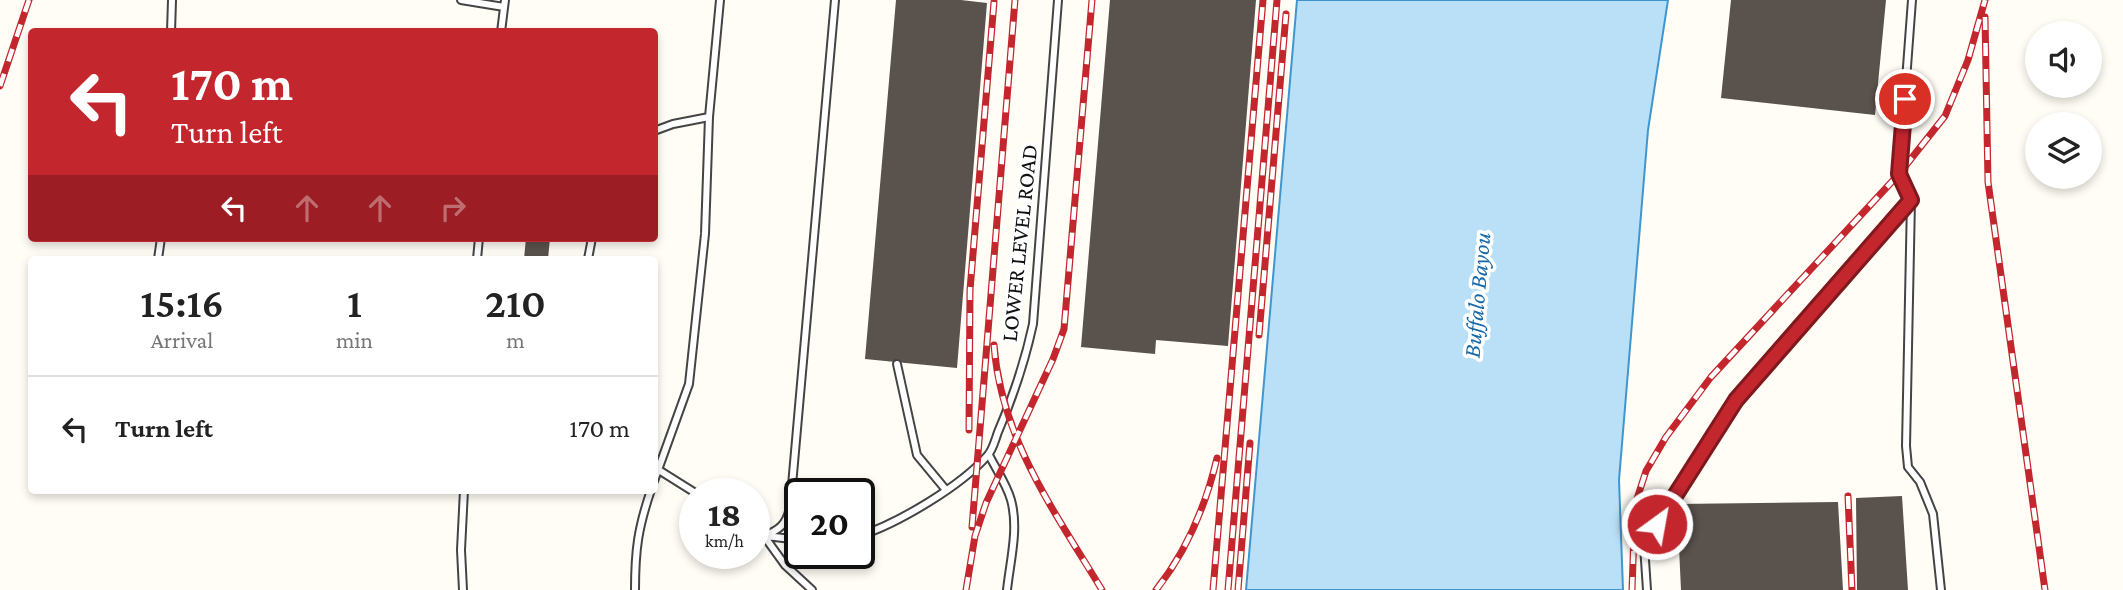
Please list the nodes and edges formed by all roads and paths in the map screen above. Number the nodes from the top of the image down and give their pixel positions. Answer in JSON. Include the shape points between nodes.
{"nodes":[{"id":1,"x":172,"y":0,"type":"edge"},
{"id":2,"x":461,"y":0,"type":"edge"},
{"id":3,"x":720,"y":0,"type":"edge"},
{"id":4,"x":835,"y":0,"type":"edge"},
{"id":5,"x":1058,"y":0,"type":"edge"},
{"id":6,"x":1912,"y":0,"type":"edge"},
{"id":7,"x":504,"y":4,"type":"edge"},
{"id":8,"x":172,"y":28,"type":"edge"},
{"id":9,"x":501,"y":28,"type":"edge"},
{"id":10,"x":709,"y":117,"type":"junction"},
{"id":11,"x":658,"y":130,"type":"edge"},
{"id":12,"x":1911,"y":200,"type":"junction"},
{"id":13,"x":897,"y":363,"type":"dead end"},
{"id":14,"x":989,"y":455,"type":"junction"},
{"id":15,"x":658,"y":465,"type":"edge"},
{"id":16,"x":658,"y":469,"type":"edge"},
{"id":17,"x":679,"y":482,"type":"edge"},
{"id":18,"x":946,"y":490,"type":"junction"},
{"id":19,"x":464,"y":494,"type":"edge"},
{"id":20,"x":650,"y":494,"type":"edge"},
{"id":21,"x":875,"y":529,"type":"edge"},
{"id":22,"x":770,"y":533,"type":"edge"},
{"id":23,"x":770,"y":544,"type":"edge"},
{"id":24,"x":463,"y":590,"type":"edge"},
{"id":25,"x":635,"y":590,"type":"edge"},
{"id":26,"x":811,"y":590,"type":"edge"},
{"id":27,"x":1007,"y":590,"type":"edge"},
{"id":28,"x":1647,"y":590,"type":"edge"},
{"id":29,"x":1941,"y":590,"type":"edge"}],
"edges":[{"from":1,"to":8,"type":"lane"},
{"from":2,"to":7,"type":"lane"},
{"from":3,"to":10,"type":"lane"},
{"from":4,"to":22,"type":"lane","via":[[790,508],[782,528]]},
{"from":5,"to":14,"type":"lane","name":"LOWER LEVEL ROAD","via":[[1033,324],[1027,353]]},
{"from":6,"to":12,"type":"lane","via":[[1899,174]]},
{"from":7,"to":9,"type":"lane"},
{"from":10,"to":11,"type":"lane"},
{"from":10,"to":15,"type":"lane","via":[[705,234],[689,384]]},
{"from":12,"to":28,"type":"lane","via":[[1736,400],[1644,545]]},
{"from":12,"to":29,"type":"lane","via":[[1906,446],[1908,467],[1920,482],[1933,514]]},
{"from":13,"to":18,"type":"lane","via":[[917,455]]},
{"from":14,"to":18,"type":"lane"},
{"from":14,"to":27,"type":"lane","via":[[1014,511]]},
{"from":16,"to":17,"type":"lane"},
{"from":18,"to":21,"type":"lane"},
{"from":19,"to":24,"type":"lane"},
{"from":20,"to":25,"type":"lane","via":[[635,552]]},
{"from":23,"to":26,"type":"lane"}]}
